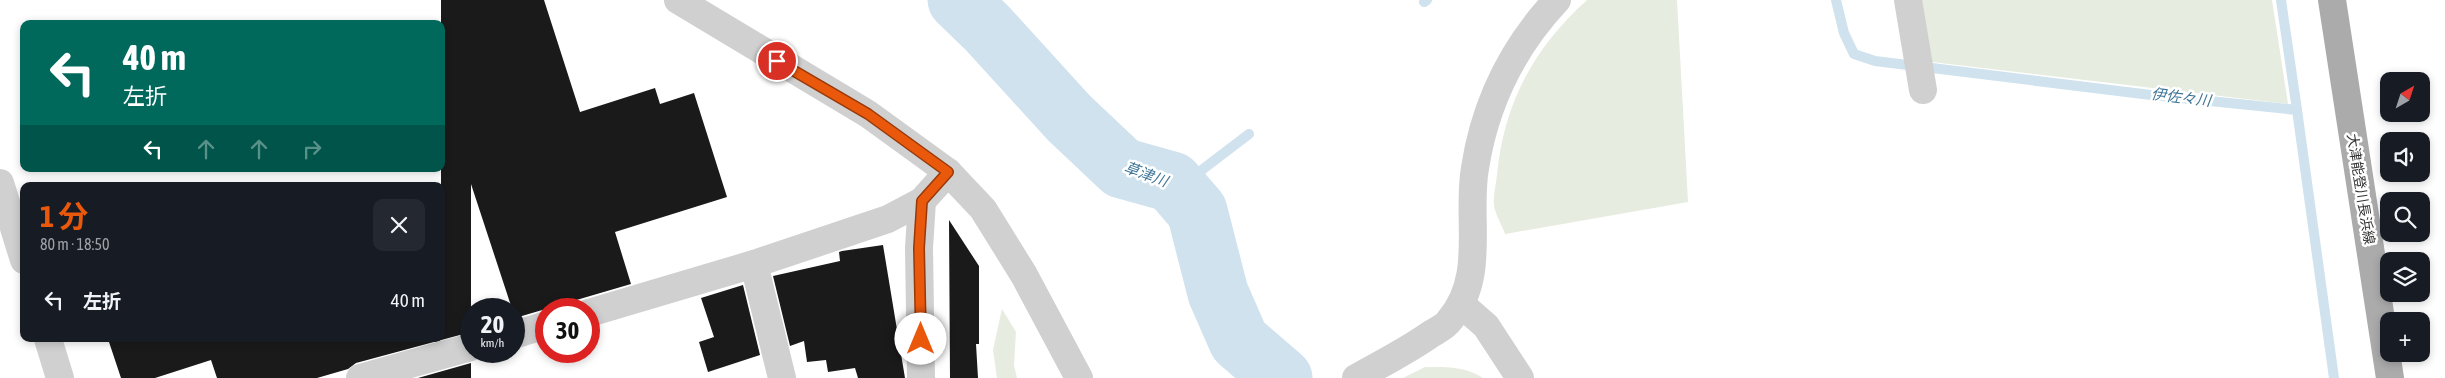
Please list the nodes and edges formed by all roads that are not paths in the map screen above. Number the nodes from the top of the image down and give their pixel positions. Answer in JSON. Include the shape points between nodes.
{"nodes":[{"id":1,"x":678,"y":0,"type":"edge"},
{"id":2,"x":1557,"y":0,"type":"edge"},
{"id":3,"x":1908,"y":0,"type":"edge"},
{"id":4,"x":2332,"y":0,"type":"edge"},
{"id":5,"x":1923,"y":90,"type":"dead end"},
{"id":6,"x":948,"y":172,"type":"junction"},
{"id":7,"x":0,"y":183,"type":"edge"},
{"id":8,"x":922,"y":201,"type":"junction"},
{"id":9,"x":20,"y":247,"type":"edge"},
{"id":10,"x":754,"y":264,"type":"junction"},
{"id":11,"x":1462,"y":304,"type":"junction"},
{"id":12,"x":600,"y":310,"type":"edge"},
{"id":13,"x":49,"y":342,"type":"edge"},
{"id":14,"x":460,"y":350,"type":"edge"},
{"id":15,"x":60,"y":378,"type":"edge"},
{"id":16,"x":360,"y":378,"type":"edge"},
{"id":17,"x":782,"y":378,"type":"edge"},
{"id":18,"x":921,"y":378,"type":"edge"},
{"id":19,"x":1079,"y":378,"type":"edge"},
{"id":20,"x":1356,"y":378,"type":"edge"},
{"id":21,"x":1520,"y":378,"type":"edge"},
{"id":22,"x":2390,"y":378,"type":"edge"}],
"edges":[{"from":1,"to":6,"type":"street","via":[[868,114]]},
{"from":2,"to":11,"type":"street","via":[[1524,39],[1490,104],[1474,169],[1474,262]]},
{"from":3,"to":5,"type":"street"},
{"from":4,"to":22,"type":"main road","name":"大津能登川長浜線"},
{"from":6,"to":8,"type":"street"},
{"from":6,"to":19,"type":"street","via":[[983,209],[1024,276]]},
{"from":7,"to":9,"type":"street"},
{"from":8,"to":10,"type":"street","via":[[888,219]]},
{"from":8,"to":18,"type":"street","via":[[919,248]]},
{"from":10,"to":12,"type":"street"},
{"from":10,"to":17,"type":"street"},
{"from":11,"to":20,"type":"street","via":[[1448,323]]},
{"from":11,"to":21,"type":"street","via":[[1486,326]]},
{"from":13,"to":15,"type":"street"},
{"from":14,"to":16,"type":"street"}]}
